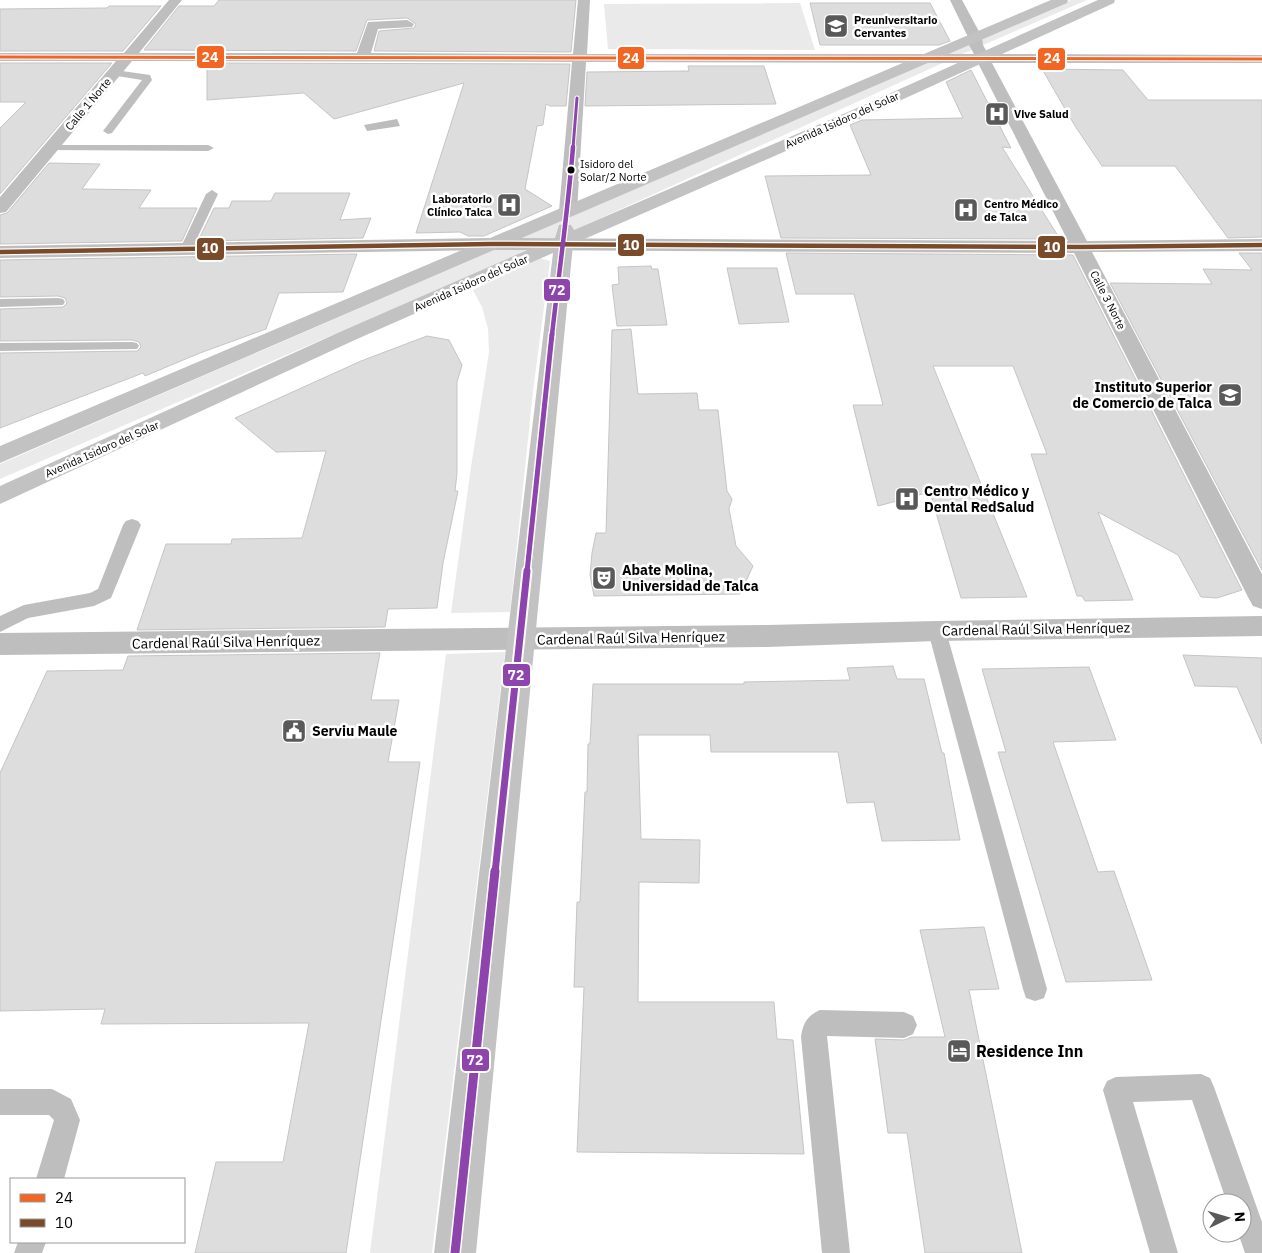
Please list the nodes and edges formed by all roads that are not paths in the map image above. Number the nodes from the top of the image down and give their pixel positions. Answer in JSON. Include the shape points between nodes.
{"nodes":[{"id":1,"x":176,"y":0,"type":"edge"},
{"id":2,"x":584,"y":0,"type":"edge"},
{"id":3,"x":956,"y":0,"type":"edge"},
{"id":4,"x":1062,"y":0,"type":"edge"},
{"id":5,"x":1109,"y":0,"type":"edge"},
{"id":6,"x":408,"y":24,"type":"dead end"},
{"id":7,"x":975,"y":37,"type":"junction"},
{"id":8,"x":0,"y":57,"type":"edge"},
{"id":9,"x":128,"y":57,"type":"junction"},
{"id":10,"x":362,"y":58,"type":"junction"},
{"id":11,"x":580,"y":58,"type":"junction"},
{"id":12,"x":984,"y":58,"type":"junction"},
{"id":13,"x":926,"y":59,"type":"junction"},
{"id":14,"x":1262,"y":59,"type":"edge"},
{"id":15,"x":115,"y":73,"type":"junction"},
{"id":16,"x":108,"y":131,"type":"dead end"},
{"id":17,"x":51,"y":148,"type":"junction"},
{"id":18,"x":208,"y":148,"type":"dead end"},
{"id":19,"x":212,"y":194,"type":"dead end"},
{"id":20,"x":0,"y":208,"type":"edge"},
{"id":21,"x":568,"y":210,"type":"junction"},
{"id":22,"x":491,"y":244,"type":"junction"},
{"id":23,"x":562,"y":244,"type":"junction"},
{"id":24,"x":1262,"y":245,"type":"edge"},
{"id":25,"x":1081,"y":247,"type":"junction"},
{"id":26,"x":186,"y":249,"type":"junction"},
{"id":27,"x":0,"y":252,"type":"edge"},
{"id":28,"x":58,"y":302,"type":"dead end"},
{"id":29,"x":0,"y":303,"type":"edge"},
{"id":30,"x":132,"y":346,"type":"dead end"},
{"id":31,"x":0,"y":348,"type":"edge"},
{"id":32,"x":0,"y":455,"type":"edge"},
{"id":33,"x":0,"y":496,"type":"edge"},
{"id":34,"x":132,"y":525,"type":"dead end"},
{"id":35,"x":1262,"y":599,"type":"edge"},
{"id":36,"x":0,"y":625,"type":"edge"},
{"id":37,"x":1262,"y":626,"type":"edge"},
{"id":38,"x":937,"y":631,"type":"junction"},
{"id":39,"x":520,"y":639,"type":"junction"},
{"id":40,"x":0,"y":644,"type":"edge"},
{"id":41,"x":1035,"y":989,"type":"dead end"},
{"id":42,"x":904,"y":1025,"type":"dead end"},
{"id":43,"x":0,"y":1102,"type":"edge"},
{"id":44,"x":50,"y":1178,"type":"edge"},
{"id":45,"x":1238,"y":1193,"type":"edge"},
{"id":46,"x":1252,"y":1233,"type":"edge"},
{"id":47,"x":455,"y":1253,"type":"edge"},
{"id":48,"x":836,"y":1253,"type":"edge"},
{"id":49,"x":1164,"y":1253,"type":"edge"},
{"id":50,"x":1259,"y":1253,"type":"edge"}],
"edges":[{"from":1,"to":9,"type":"street","name":"Calle 1 Norte"},
{"from":2,"to":11,"type":"street"},
{"from":3,"to":7,"type":"street","name":"Calle 3 Norte"},
{"from":4,"to":7,"type":"main road","name":"Avenida Isidoro del Solar"},
{"from":5,"to":12,"type":"main road","name":"Avenida Isidoro del Solar"},
{"from":6,"to":10,"type":"street","via":[[373,25]]},
{"from":7,"to":12,"type":"street","name":"Calle 3 Norte"},
{"from":7,"to":13,"type":"main road","name":"Avenida Isidoro del Solar"},
{"from":8,"to":9,"type":"street"},
{"from":9,"to":10,"type":"street"},
{"from":9,"to":15,"type":"street","name":"Calle 1 Norte"},
{"from":10,"to":11,"type":"street"},
{"from":11,"to":13,"type":"street"},
{"from":11,"to":21,"type":"street"},
{"from":12,"to":13,"type":"street"},
{"from":12,"to":14,"type":"street"},
{"from":12,"to":23,"type":"main road","name":"Avenida Isidoro del Solar"},
{"from":12,"to":25,"type":"street","name":"Calle 3 Norte"},
{"from":13,"to":21,"type":"main road","name":"Avenida Isidoro del Solar"},
{"from":15,"to":16,"type":"lane","via":[[146,77],[148,80]]},
{"from":15,"to":17,"type":"street","name":"Calle 1 Norte"},
{"from":17,"to":18,"type":"lane"},
{"from":17,"to":20,"type":"street","name":"Calle 1 Norte"},
{"from":19,"to":26,"type":"lane"},
{"from":21,"to":22,"type":"main road","name":"Avenida Isidoro del Solar"},
{"from":21,"to":23,"type":"main road"},
{"from":22,"to":23,"type":"street"},
{"from":22,"to":26,"type":"street"},
{"from":22,"to":32,"type":"main road","name":"Avenida Isidoro del Solar"},
{"from":23,"to":25,"type":"street"},
{"from":23,"to":33,"type":"main road","name":"Avenida Isidoro del Solar","via":[[466,284]]},
{"from":23,"to":39,"type":"main road"},
{"from":24,"to":25,"type":"street"},
{"from":25,"to":35,"type":"street","name":"Calle 3 Norte"},
{"from":26,"to":27,"type":"street"},
{"from":28,"to":29,"type":"lane"},
{"from":30,"to":31,"type":"lane"},
{"from":34,"to":36,"type":"lane","via":[[105,593],[94,599],[24,612]]},
{"from":37,"to":38,"type":"street","name":"Cardenal Raúl Silva Henríquez"},
{"from":38,"to":39,"type":"street","name":"Cardenal Raúl Silva Henríquez"},
{"from":38,"to":41,"type":"lane"},
{"from":39,"to":40,"type":"street","name":"Cardenal Raúl Silva Henríquez"},
{"from":39,"to":47,"type":"main road"},
{"from":42,"to":48,"type":"lane","via":[[820,1023],[815,1029]]},
{"from":43,"to":44,"type":"lane","via":[[52,1102],[62,1108],[68,1120]]},
{"from":45,"to":49,"type":"lane","via":[[1201,1087],[1116,1090]]},
{"from":46,"to":50,"type":"lane"}]}
